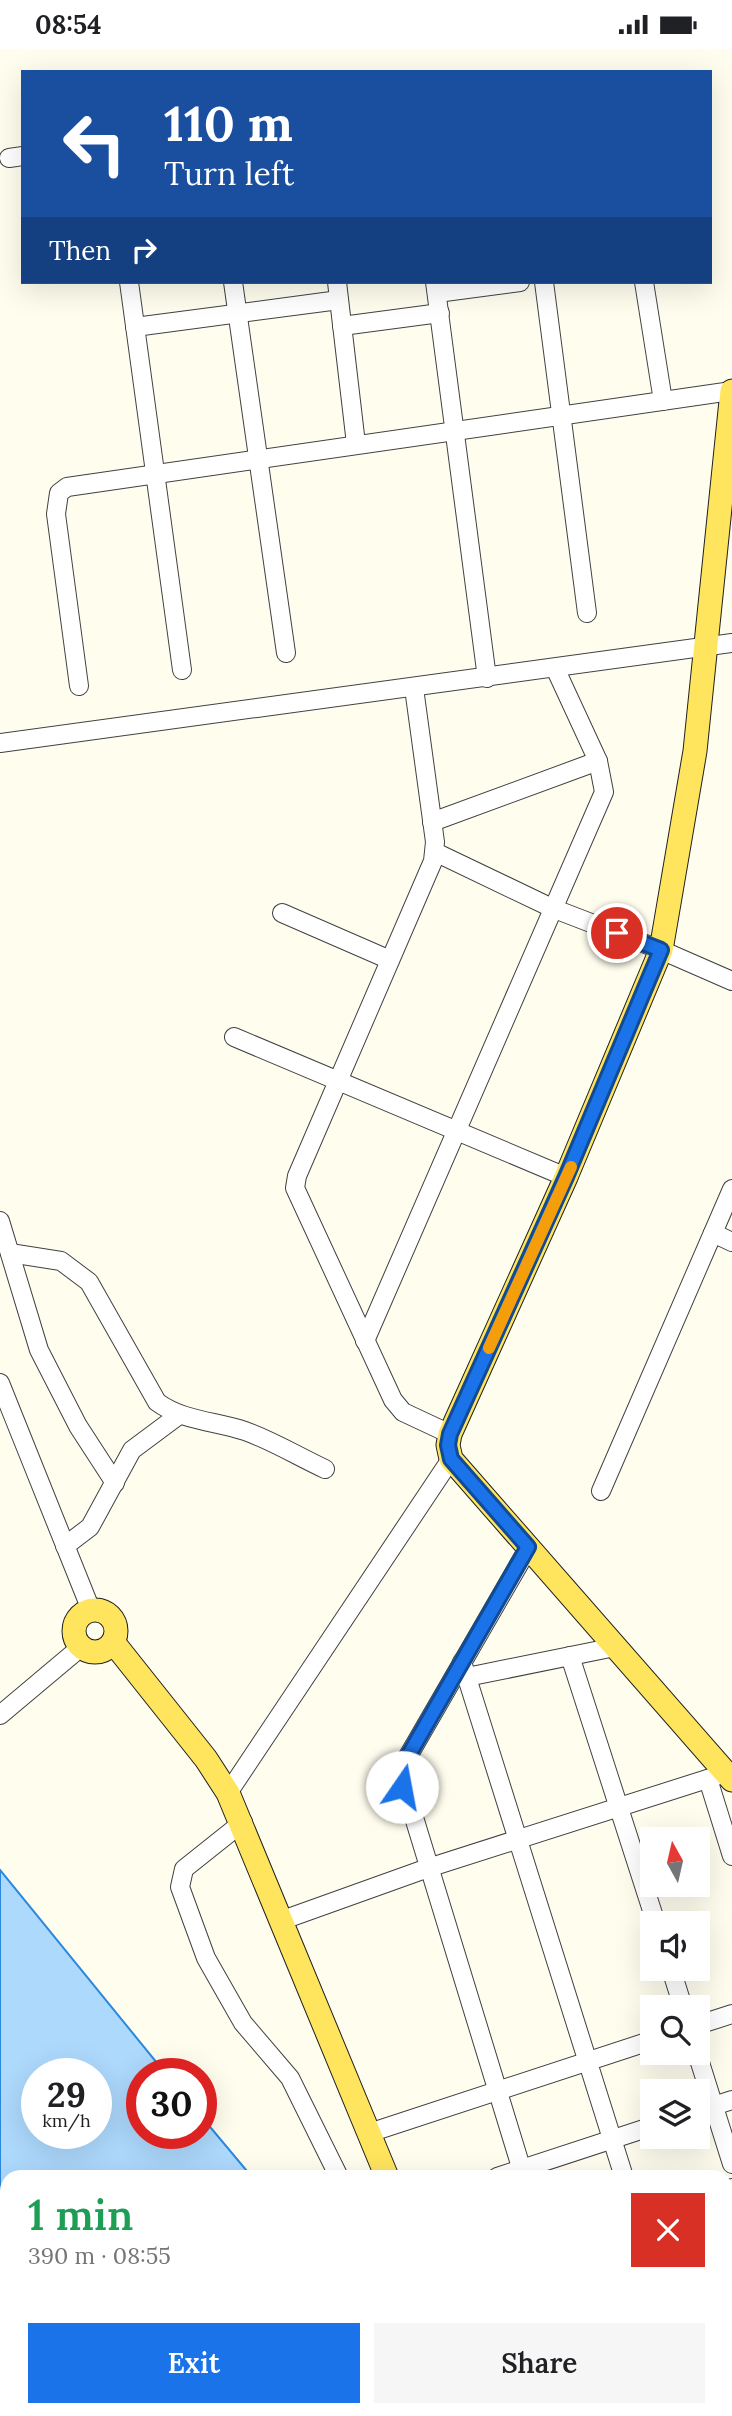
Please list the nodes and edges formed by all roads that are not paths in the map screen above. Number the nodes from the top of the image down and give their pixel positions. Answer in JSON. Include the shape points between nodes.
{"nodes":[{"id":1,"x":129,"y":284,"type":"edge"},
{"id":2,"x":233,"y":284,"type":"edge"},
{"id":3,"x":486,"y":284,"type":"edge"},
{"id":4,"x":544,"y":284,"type":"edge"},
{"id":5,"x":644,"y":284,"type":"edge"},
{"id":6,"x":436,"y":287,"type":"edge"},
{"id":7,"x":338,"y":291,"type":"edge"},
{"id":8,"x":440,"y":313,"type":"junction"},
{"id":9,"x":237,"y":314,"type":"junction"},
{"id":10,"x":342,"y":326,"type":"junction"},
{"id":11,"x":135,"y":327,"type":"junction"},
{"id":12,"x":732,"y":391,"type":"edge"},
{"id":13,"x":663,"y":401,"type":"junction"},
{"id":14,"x":561,"y":415,"type":"junction"},
{"id":15,"x":455,"y":430,"type":"junction"},
{"id":16,"x":356,"y":444,"type":"junction"},
{"id":17,"x":256,"y":458,"type":"junction"},
{"id":18,"x":155,"y":473,"type":"junction"},
{"id":19,"x":587,"y":613,"type":"dead end"},
{"id":20,"x":732,"y":643,"type":"edge"},
{"id":21,"x":705,"y":645,"type":"junction"},
{"id":22,"x":286,"y":653,"type":"dead end"},
{"id":23,"x":555,"y":668,"type":"junction"},
{"id":24,"x":182,"y":670,"type":"dead end"},
{"id":25,"x":487,"y":678,"type":"junction"},
{"id":26,"x":79,"y":686,"type":"dead end"},
{"id":27,"x":414,"y":688,"type":"junction"},
{"id":28,"x":0,"y":743,"type":"edge"},
{"id":29,"x":598,"y":761,"type":"junction"},
{"id":30,"x":432,"y":822,"type":"junction"},
{"id":31,"x":435,"y":852,"type":"junction"},
{"id":32,"x":552,"y":908,"type":"junction"},
{"id":33,"x":282,"y":913,"type":"dead end"},
{"id":34,"x":661,"y":950,"type":"junction"},
{"id":35,"x":390,"y":960,"type":"junction"},
{"id":36,"x":732,"y":981,"type":"edge"},
{"id":37,"x":234,"y":1037,"type":"dead end"},
{"id":38,"x":338,"y":1081,"type":"junction"},
{"id":39,"x":455,"y":1130,"type":"junction"},
{"id":40,"x":566,"y":1177,"type":"junction"},
{"id":41,"x":732,"y":1189,"type":"edge"},
{"id":42,"x":0,"y":1221,"type":"edge"},
{"id":43,"x":713,"y":1233,"type":"junction"},
{"id":44,"x":732,"y":1242,"type":"edge"},
{"id":45,"x":10,"y":1253,"type":"junction"},
{"id":46,"x":365,"y":1341,"type":"junction"},
{"id":47,"x":0,"y":1383,"type":"edge"},
{"id":48,"x":179,"y":1415,"type":"junction"},
{"id":49,"x":450,"y":1434,"type":"junction"},
{"id":50,"x":451,"y":1459,"type":"junction"},
{"id":51,"x":326,"y":1469,"type":"dead end"},
{"id":52,"x":115,"y":1483,"type":"junction"},
{"id":53,"x":601,"y":1491,"type":"dead end"},
{"id":54,"x":65,"y":1546,"type":"junction"},
{"id":55,"x":528,"y":1547,"type":"junction"},
{"id":56,"x":91,"y":1610,"type":"junction"},
{"id":57,"x":113,"y":1642,"type":"junction"},
{"id":58,"x":81,"y":1647,"type":"junction"},
{"id":59,"x":615,"y":1647,"type":"junction"},
{"id":60,"x":570,"y":1656,"type":"junction"},
{"id":61,"x":465,"y":1670,"type":"junction"},
{"id":62,"x":1,"y":1714,"type":"edge"},
{"id":63,"x":722,"y":1777,"type":"edge"},
{"id":64,"x":228,"y":1793,"type":"junction"},
{"id":65,"x":619,"y":1808,"type":"junction"},
{"id":66,"x":243,"y":1822,"type":"junction"},
{"id":67,"x":517,"y":1840,"type":"junction"},
{"id":68,"x":732,"y":1856,"type":"edge"},
{"id":69,"x":428,"y":1868,"type":"junction"},
{"id":70,"x":652,"y":1911,"type":"edge"},
{"id":71,"x":280,"y":1921,"type":"junction"},
{"id":72,"x":732,"y":2014,"type":"edge"},
{"id":73,"x":710,"y":2021,"type":"edge"},
{"id":74,"x":640,"y":2044,"type":"edge"},
{"id":75,"x":588,"y":2061,"type":"junction"},
{"id":76,"x":498,"y":2091,"type":"junction"},
{"id":77,"x":732,"y":2100,"type":"edge"},
{"id":78,"x":710,"y":2108,"type":"edge"},
{"id":79,"x":710,"y":2117,"type":"edge"},
{"id":80,"x":640,"y":2130,"type":"edge"},
{"id":81,"x":369,"y":2133,"type":"junction"},
{"id":82,"x":612,"y":2140,"type":"junction"},
{"id":83,"x":732,"y":2164,"type":"edge"},
{"id":84,"x":336,"y":2170,"type":"edge"},
{"id":85,"x":384,"y":2170,"type":"edge"},
{"id":86,"x":522,"y":2170,"type":"edge"},
{"id":87,"x":531,"y":2170,"type":"edge"},
{"id":88,"x":622,"y":2170,"type":"edge"}],
"edges":[{"from":1,"to":11,"type":"street"},
{"from":2,"to":9,"type":"street"},
{"from":3,"to":6,"type":"street"},
{"from":4,"to":14,"type":"street"},
{"from":5,"to":13,"type":"street"},
{"from":6,"to":8,"type":"street"},
{"from":7,"to":9,"type":"street"},
{"from":7,"to":10,"type":"street"},
{"from":8,"to":10,"type":"street"},
{"from":8,"to":15,"type":"street"},
{"from":9,"to":11,"type":"street"},
{"from":9,"to":17,"type":"street"},
{"from":10,"to":16,"type":"street"},
{"from":11,"to":18,"type":"street"},
{"from":12,"to":13,"type":"street"},
{"from":12,"to":21,"type":"main road"},
{"from":13,"to":14,"type":"street"},
{"from":14,"to":15,"type":"street"},
{"from":14,"to":19,"type":"street"},
{"from":15,"to":16,"type":"street"},
{"from":15,"to":25,"type":"street"},
{"from":16,"to":17,"type":"street"},
{"from":17,"to":18,"type":"street"},
{"from":17,"to":22,"type":"street"},
{"from":18,"to":24,"type":"street"},
{"from":18,"to":26,"type":"street","via":[[77,484],[59,493],[56,514]]},
{"from":20,"to":21,"type":"street"},
{"from":21,"to":23,"type":"street"},
{"from":21,"to":34,"type":"main road","via":[[695,751]]},
{"from":23,"to":25,"type":"street"},
{"from":23,"to":29,"type":"street"},
{"from":25,"to":27,"type":"street"},
{"from":27,"to":28,"type":"street"},
{"from":27,"to":30,"type":"street"},
{"from":29,"to":30,"type":"street"},
{"from":29,"to":32,"type":"street","via":[[604,792]]},
{"from":30,"to":31,"type":"street"},
{"from":31,"to":32,"type":"street"},
{"from":31,"to":35,"type":"street"},
{"from":32,"to":34,"type":"street"},
{"from":32,"to":39,"type":"street"},
{"from":33,"to":35,"type":"street"},
{"from":34,"to":36,"type":"street"},
{"from":34,"to":40,"type":"main road"},
{"from":35,"to":38,"type":"street"},
{"from":37,"to":38,"type":"street"},
{"from":38,"to":39,"type":"street"},
{"from":38,"to":46,"type":"street","via":[[295,1188]]},
{"from":39,"to":40,"type":"street"},
{"from":39,"to":46,"type":"street"},
{"from":40,"to":49,"type":"main road"},
{"from":41,"to":43,"type":"street"},
{"from":42,"to":45,"type":"street"},
{"from":43,"to":44,"type":"street"},
{"from":43,"to":53,"type":"street"},
{"from":45,"to":48,"type":"street","via":[[61,1261],[89,1282],[157,1402]]},
{"from":45,"to":52,"type":"street","via":[[39,1350],[78,1426]]},
{"from":46,"to":49,"type":"street","via":[[403,1412]]},
{"from":47,"to":54,"type":"street"},
{"from":48,"to":51,"type":"street","via":[[246,1431]]},
{"from":48,"to":52,"type":"street","via":[[132,1450]]},
{"from":49,"to":50,"type":"main road"},
{"from":50,"to":55,"type":"main road"},
{"from":50,"to":64,"type":"street"},
{"from":52,"to":54,"type":"street","via":[[90,1527]]},
{"from":54,"to":56,"type":"street"},
{"from":55,"to":59,"type":"main road"},
{"from":55,"to":61,"type":"street"},
{"from":56,"to":57,"type":"main road","via":[[104,1612],[114,1621]]},
{"from":56,"to":58,"type":"main road","via":[[79,1617],[74,1629]]},
{"from":57,"to":58,"type":"main road","via":[[94,1653]]},
{"from":57,"to":64,"type":"main road"},
{"from":58,"to":62,"type":"street"},
{"from":59,"to":60,"type":"street"},
{"from":59,"to":63,"type":"main road"},
{"from":60,"to":61,"type":"street"},
{"from":60,"to":65,"type":"street"},
{"from":61,"to":67,"type":"street"},
{"from":61,"to":69,"type":"street","via":[[401,1775]]},
{"from":63,"to":65,"type":"street"},
{"from":63,"to":68,"type":"street"},
{"from":64,"to":66,"type":"main road"},
{"from":65,"to":67,"type":"street"},
{"from":65,"to":70,"type":"street"},
{"from":66,"to":71,"type":"main road"},
{"from":66,"to":84,"type":"street","via":[[184,1869],[180,1887],[206,1958],[243,2023],[290,2078]]},
{"from":67,"to":69,"type":"street"},
{"from":67,"to":75,"type":"street"},
{"from":69,"to":71,"type":"street"},
{"from":69,"to":76,"type":"street"},
{"from":71,"to":81,"type":"main road"},
{"from":72,"to":73,"type":"street"},
{"from":74,"to":75,"type":"street"},
{"from":75,"to":76,"type":"street"},
{"from":75,"to":82,"type":"street"},
{"from":76,"to":81,"type":"street"},
{"from":76,"to":86,"type":"street"},
{"from":77,"to":78,"type":"street"},
{"from":79,"to":83,"type":"street"},
{"from":80,"to":82,"type":"street"},
{"from":81,"to":85,"type":"main road"},
{"from":82,"to":87,"type":"street"},
{"from":82,"to":88,"type":"street"}]}
